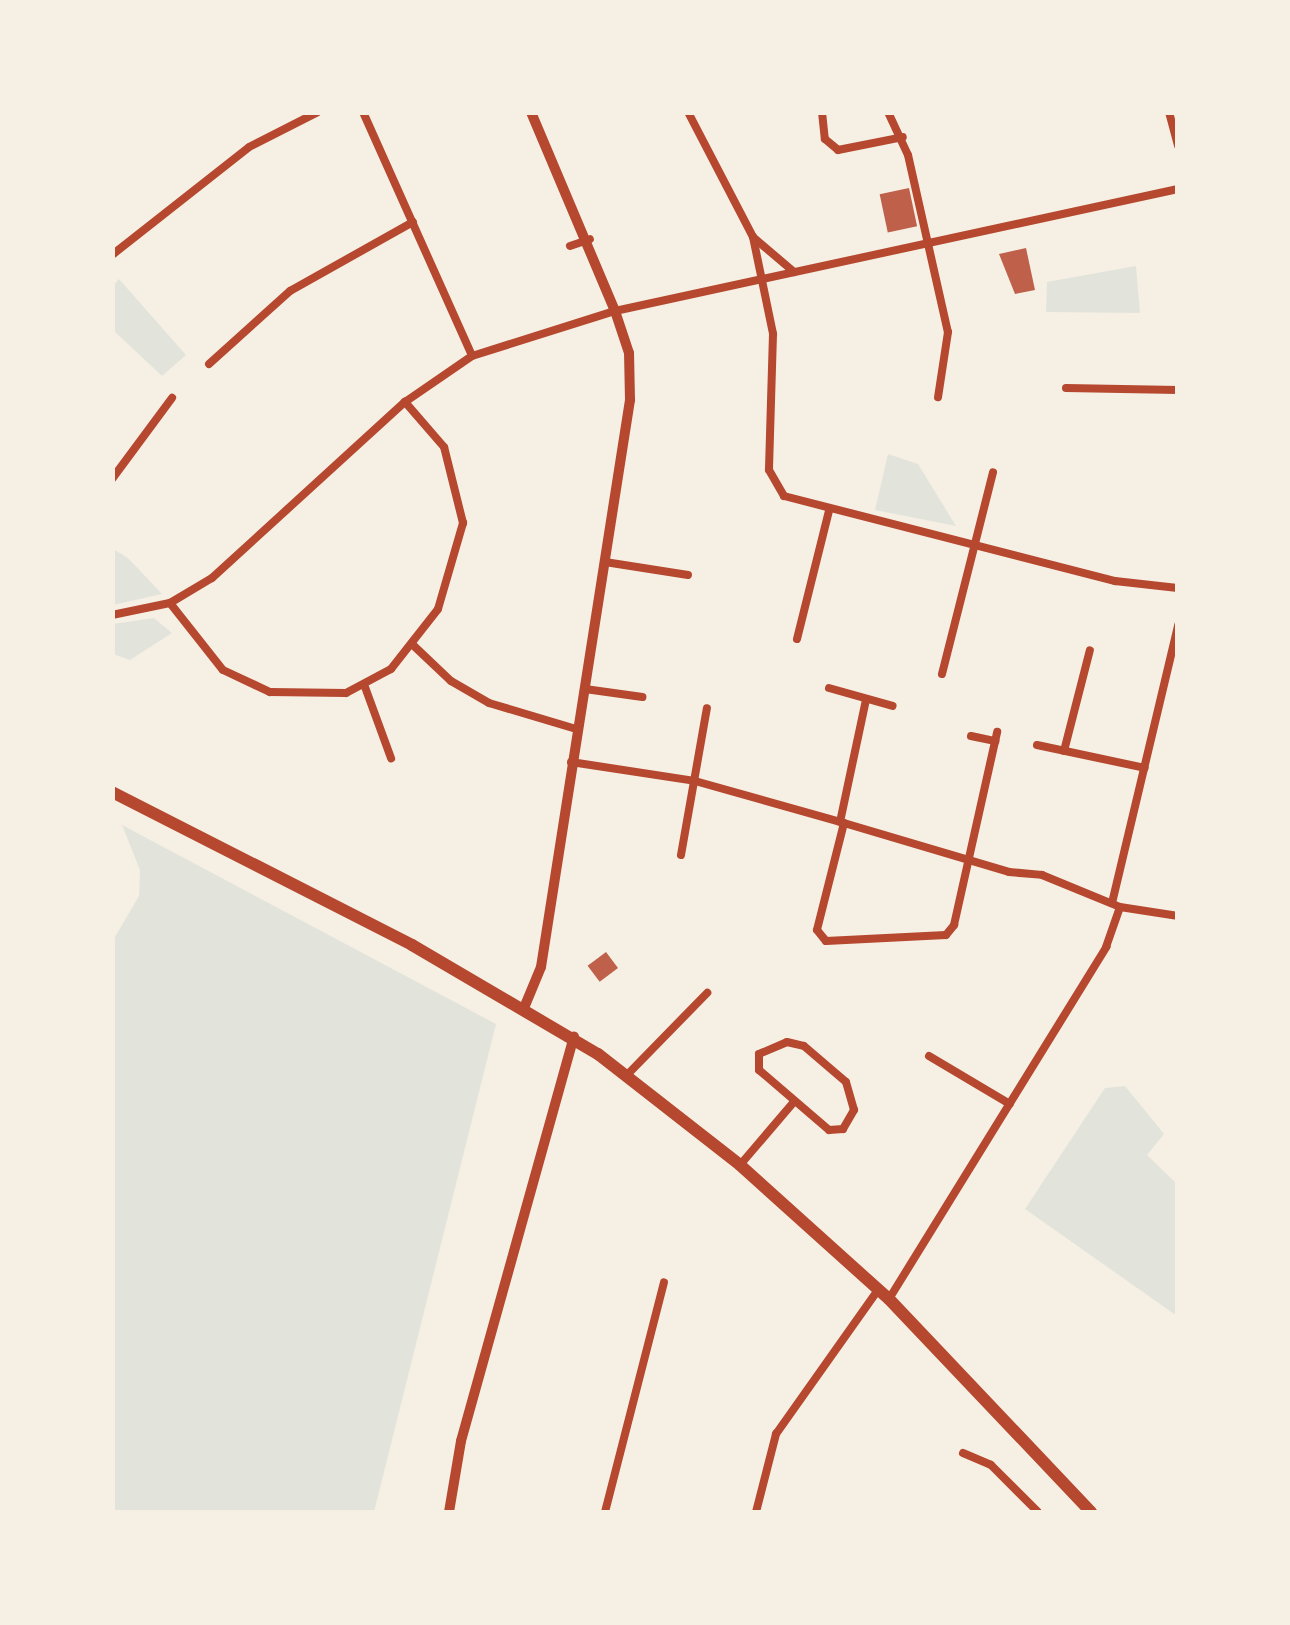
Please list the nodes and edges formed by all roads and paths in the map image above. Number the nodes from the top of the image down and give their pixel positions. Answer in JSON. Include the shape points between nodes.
{"nodes":[{"id":1,"x":318,"y":112,"type":"edge"},
{"id":2,"x":363,"y":112,"type":"edge"},
{"id":3,"x":531,"y":112,"type":"edge"},
{"id":4,"x":688,"y":112,"type":"edge"},
{"id":5,"x":822,"y":112,"type":"edge"},
{"id":6,"x":888,"y":112,"type":"edge"},
{"id":7,"x":1168,"y":112,"type":"edge"},
{"id":8,"x":903,"y":136,"type":"junction"},
{"id":9,"x":1178,"y":146,"type":"edge"},
{"id":10,"x":1178,"y":189,"type":"edge"},
{"id":11,"x":412,"y":222,"type":"junction"},
{"id":12,"x":753,"y":237,"type":"junction"},
{"id":13,"x":590,"y":239,"type":"junction"},
{"id":14,"x":929,"y":241,"type":"junction"},
{"id":15,"x":570,"y":246,"type":"dead end"},
{"id":16,"x":112,"y":255,"type":"edge"},
{"id":17,"x":795,"y":273,"type":"junction"},
{"id":18,"x":766,"y":281,"type":"junction"},
{"id":19,"x":615,"y":311,"type":"junction"},
{"id":20,"x":472,"y":356,"type":"junction"},
{"id":21,"x":209,"y":364,"type":"dead end"},
{"id":22,"x":1066,"y":388,"type":"dead end"},
{"id":23,"x":1178,"y":390,"type":"edge"},
{"id":24,"x":938,"y":397,"type":"dead end"},
{"id":25,"x":172,"y":398,"type":"dead end"},
{"id":26,"x":405,"y":402,"type":"junction"},
{"id":27,"x":993,"y":472,"type":"dead end"},
{"id":28,"x":112,"y":478,"type":"edge"},
{"id":29,"x":829,"y":511,"type":"junction"},
{"id":30,"x":973,"y":547,"type":"junction"},
{"id":31,"x":605,"y":562,"type":"junction"},
{"id":32,"x":688,"y":575,"type":"dead end"},
{"id":33,"x":1178,"y":588,"type":"edge"},
{"id":34,"x":170,"y":604,"type":"junction"},
{"id":35,"x":112,"y":615,"type":"edge"},
{"id":36,"x":1178,"y":626,"type":"edge"},
{"id":37,"x":797,"y":638,"type":"dead end"},
{"id":38,"x":414,"y":646,"type":"junction"},
{"id":39,"x":1090,"y":650,"type":"dead end"},
{"id":40,"x":942,"y":674,"type":"dead end"},
{"id":41,"x":365,"y":687,"type":"junction"},
{"id":42,"x":829,"y":688,"type":"dead end"},
{"id":43,"x":586,"y":689,"type":"junction"},
{"id":44,"x":642,"y":698,"type":"dead end"},
{"id":45,"x":866,"y":700,"type":"junction"},
{"id":46,"x":893,"y":706,"type":"dead end"},
{"id":47,"x":707,"y":708,"type":"dead end"},
{"id":48,"x":576,"y":729,"type":"junction"},
{"id":49,"x":970,"y":736,"type":"dead end"},
{"id":50,"x":1037,"y":745,"type":"dead end"},
{"id":51,"x":1064,"y":751,"type":"junction"},
{"id":52,"x":391,"y":758,"type":"dead end"},
{"id":53,"x":571,"y":762,"type":"junction"},
{"id":54,"x":1146,"y":768,"type":"junction"},
{"id":55,"x":694,"y":781,"type":"junction"},
{"id":56,"x":112,"y":792,"type":"edge"},
{"id":57,"x":841,"y":822,"type":"junction"},
{"id":58,"x":681,"y":855,"type":"dead end"},
{"id":59,"x":970,"y":858,"type":"junction"},
{"id":60,"x":1116,"y":905,"type":"junction"},
{"id":61,"x":1178,"y":916,"type":"edge"},
{"id":62,"x":707,"y":993,"type":"dead end"},
{"id":63,"x":524,"y":1008,"type":"junction"},
{"id":64,"x":574,"y":1037,"type":"junction"},
{"id":65,"x":930,"y":1056,"type":"dead end"},
{"id":66,"x":626,"y":1075,"type":"junction"},
{"id":67,"x":793,"y":1103,"type":"junction"},
{"id":68,"x":1010,"y":1104,"type":"junction"},
{"id":69,"x":740,"y":1165,"type":"junction"},
{"id":70,"x":664,"y":1282,"type":"dead end"},
{"id":71,"x":883,"y":1294,"type":"junction"},
{"id":72,"x":963,"y":1453,"type":"dead end"},
{"id":73,"x":449,"y":1512,"type":"edge"},
{"id":74,"x":605,"y":1512,"type":"edge"},
{"id":75,"x":756,"y":1512,"type":"edge"},
{"id":76,"x":1038,"y":1512,"type":"edge"},
{"id":77,"x":1090,"y":1512,"type":"edge"}],
"edges":[{"from":1,"to":16,"type":"street","via":[[249,148]]},
{"from":2,"to":11,"type":"street"},
{"from":3,"to":13,"type":"street"},
{"from":4,"to":12,"type":"street"},
{"from":5,"to":8,"type":"street","via":[[825,138],[838,150]]},
{"from":6,"to":8,"type":"street"},
{"from":7,"to":9,"type":"street"},
{"from":8,"to":14,"type":"street"},
{"from":10,"to":14,"type":"street"},
{"from":11,"to":20,"type":"street"},
{"from":11,"to":21,"type":"street","via":[[290,291]]},
{"from":12,"to":17,"type":"street"},
{"from":12,"to":18,"type":"street"},
{"from":13,"to":15,"type":"street"},
{"from":13,"to":19,"type":"street"},
{"from":14,"to":17,"type":"street"},
{"from":14,"to":24,"type":"street","via":[[948,332]]},
{"from":17,"to":18,"type":"street"},
{"from":18,"to":19,"type":"street"},
{"from":18,"to":29,"type":"street","via":[[773,334],[769,470],[784,496]]},
{"from":19,"to":20,"type":"street"},
{"from":19,"to":31,"type":"street","via":[[629,354],[630,400]]},
{"from":20,"to":26,"type":"street"},
{"from":22,"to":23,"type":"street"},
{"from":25,"to":28,"type":"street"},
{"from":26,"to":34,"type":"street","via":[[212,578]]},
{"from":26,"to":38,"type":"street","via":[[444,447],[463,524],[449,584]]},
{"from":27,"to":30,"type":"street"},
{"from":29,"to":30,"type":"street"},
{"from":29,"to":37,"type":"street"},
{"from":30,"to":33,"type":"street","via":[[1115,581]]},
{"from":30,"to":40,"type":"street"},
{"from":31,"to":32,"type":"street"},
{"from":31,"to":43,"type":"street"},
{"from":34,"to":35,"type":"street"},
{"from":34,"to":41,"type":"street","via":[[205,653],[246,685],[298,696]]},
{"from":36,"to":54,"type":"street"},
{"from":38,"to":41,"type":"street"},
{"from":38,"to":48,"type":"street","via":[[450,681],[490,704]]},
{"from":39,"to":51,"type":"street"},
{"from":41,"to":52,"type":"street"},
{"from":42,"to":45,"type":"street"},
{"from":43,"to":44,"type":"street"},
{"from":43,"to":48,"type":"street"},
{"from":45,"to":46,"type":"street"},
{"from":45,"to":57,"type":"street"},
{"from":47,"to":55,"type":"street"},
{"from":48,"to":53,"type":"street"},
{"from":49,"to":59,"type":"street","via":[[996,737]]},
{"from":50,"to":51,"type":"street"},
{"from":51,"to":54,"type":"street"},
{"from":53,"to":55,"type":"street"},
{"from":53,"to":63,"type":"street","via":[[541,967]]},
{"from":54,"to":60,"type":"street"},
{"from":55,"to":57,"type":"street"},
{"from":55,"to":58,"type":"street"},
{"from":56,"to":63,"type":"main road"},
{"from":57,"to":59,"type":"street"},
{"from":57,"to":59,"type":"street","via":[[817,930],[826,940],[946,935]]},
{"from":59,"to":60,"type":"street","via":[[1042,875]]},
{"from":60,"to":61,"type":"street"},
{"from":60,"to":68,"type":"street","via":[[1106,947]]},
{"from":62,"to":66,"type":"street"},
{"from":63,"to":64,"type":"main road"},
{"from":64,"to":66,"type":"main road"},
{"from":64,"to":73,"type":"street","via":[[461,1442]]},
{"from":65,"to":68,"type":"street"},
{"from":66,"to":69,"type":"main road"},
{"from":67,"to":67,"type":"street","via":[[759,1070],[759,1054],[770,1045],[804,1046],[846,1082],[854,1110],[843,1128],[829,1130]]},
{"from":67,"to":69,"type":"street"},
{"from":68,"to":71,"type":"street"},
{"from":69,"to":71,"type":"main road"},
{"from":70,"to":74,"type":"street"},
{"from":71,"to":75,"type":"street","via":[[809,1379],[776,1434]]},
{"from":71,"to":77,"type":"main road"},
{"from":72,"to":76,"type":"street","via":[[991,1465]]}]}
